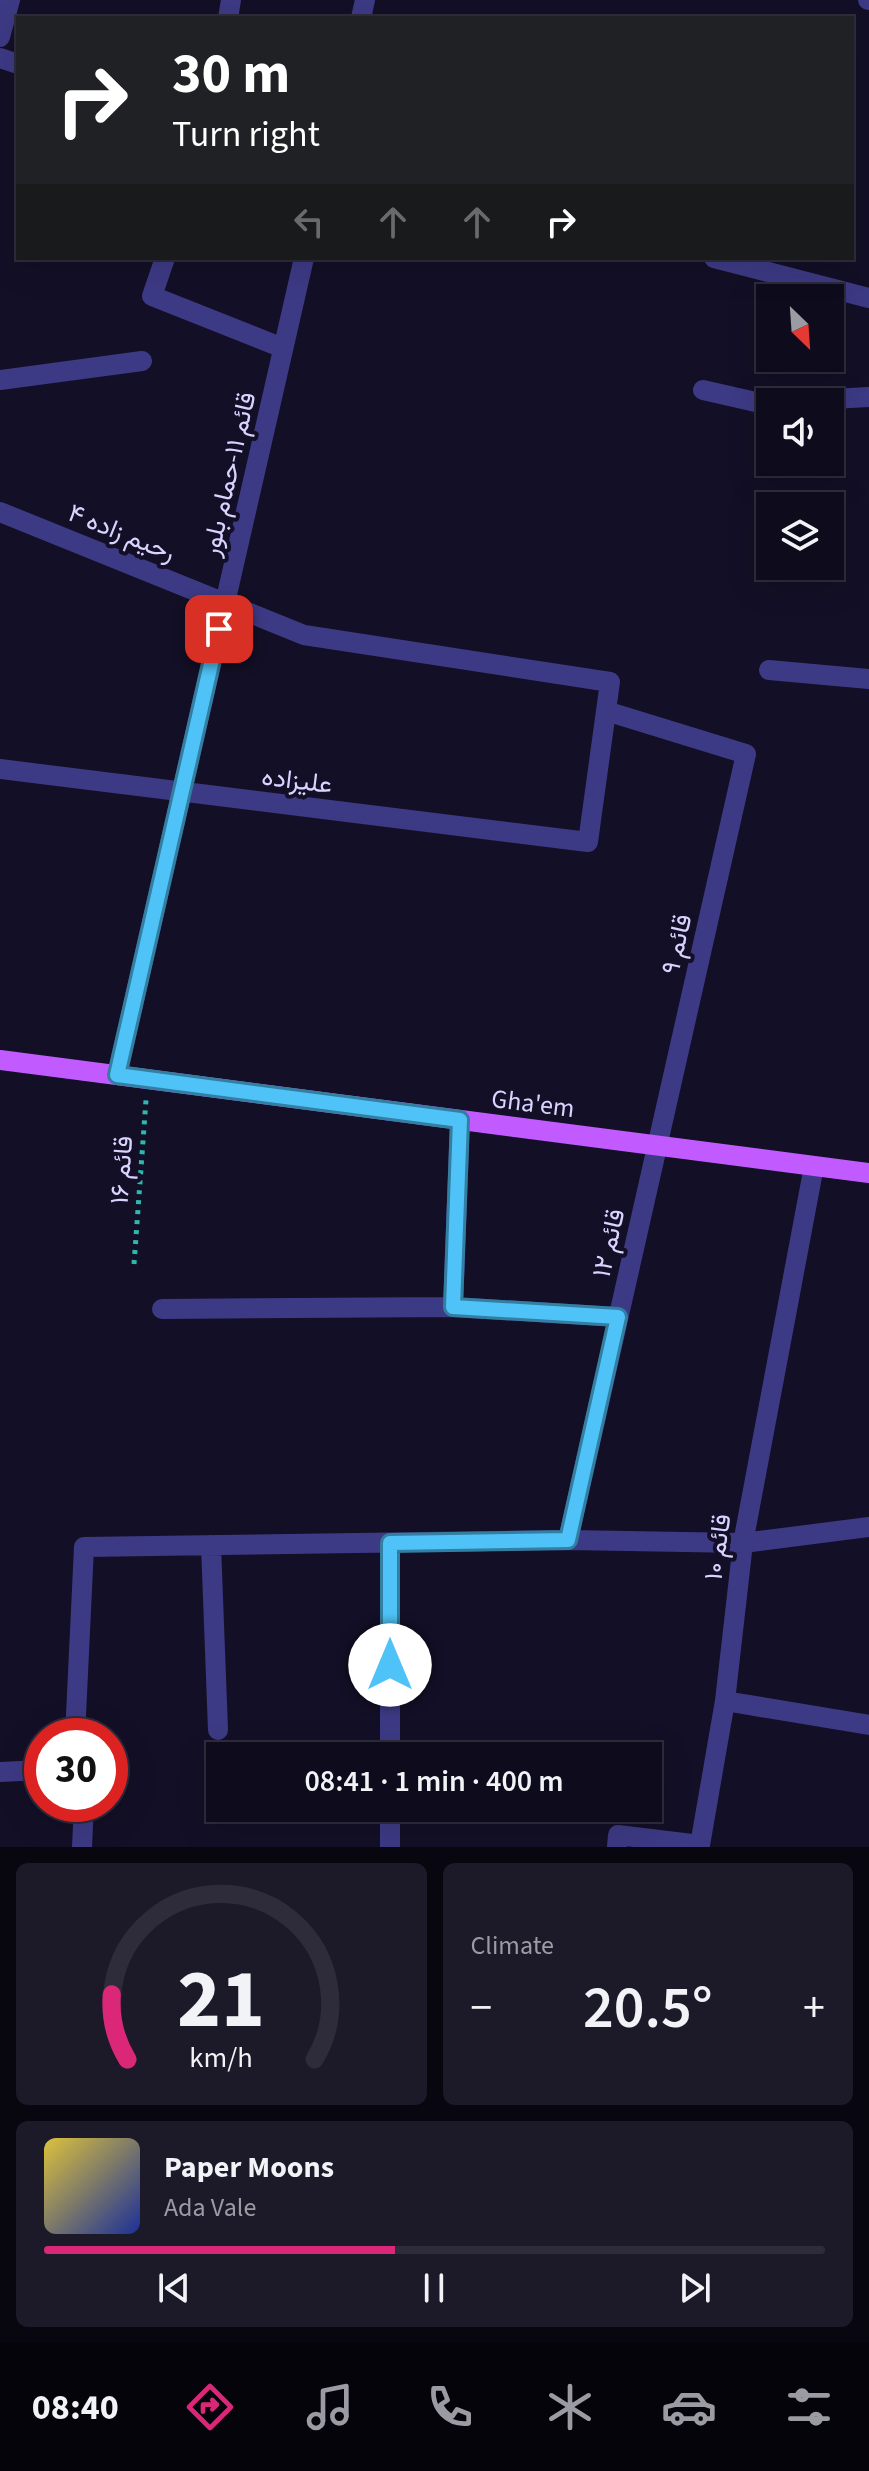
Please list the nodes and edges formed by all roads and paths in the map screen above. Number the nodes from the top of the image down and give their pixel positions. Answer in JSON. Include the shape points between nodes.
{"nodes":[{"id":1,"x":10,"y":0,"type":"edge"},
{"id":2,"x":0,"y":37,"type":"edge"},
{"id":3,"x":164,"y":260,"type":"edge"},
{"id":4,"x":304,"y":260,"type":"edge"},
{"id":5,"x":723,"y":260,"type":"edge"},
{"id":6,"x":869,"y":298,"type":"edge"},
{"id":7,"x":283,"y":348,"type":"junction"},
{"id":8,"x":142,"y":361,"type":"dead end"},
{"id":9,"x":0,"y":380,"type":"edge"},
{"id":10,"x":703,"y":390,"type":"dead end"},
{"id":11,"x":869,"y":397,"type":"edge"},
{"id":12,"x":844,"y":398,"type":"edge"},
{"id":13,"x":756,"y":402,"type":"edge"},
{"id":14,"x":0,"y":512,"type":"edge"},
{"id":15,"x":225,"y":602,"type":"junction"},
{"id":16,"x":769,"y":670,"type":"dead end"},
{"id":17,"x":869,"y":679,"type":"edge"},
{"id":18,"x":606,"y":711,"type":"junction"},
{"id":19,"x":0,"y":769,"type":"edge"},
{"id":20,"x":182,"y":792,"type":"junction"},
{"id":21,"x":0,"y":1060,"type":"edge"},
{"id":22,"x":117,"y":1075,"type":"junction"},
{"id":23,"x":147,"y":1079,"type":"junction"},
{"id":24,"x":460,"y":1120,"type":"junction"},
{"id":25,"x":656,"y":1145,"type":"junction"},
{"id":26,"x":814,"y":1166,"type":"junction"},
{"id":27,"x":869,"y":1173,"type":"edge"},
{"id":28,"x":134,"y":1264,"type":"dead end"},
{"id":29,"x":453,"y":1307,"type":"junction"},
{"id":30,"x":162,"y":1309,"type":"dead end"},
{"id":31,"x":618,"y":1317,"type":"junction"},
{"id":32,"x":869,"y":1527,"type":"edge"},
{"id":33,"x":568,"y":1540,"type":"junction"},
{"id":34,"x":390,"y":1543,"type":"junction"},
{"id":35,"x":743,"y":1543,"type":"junction"},
{"id":36,"x":211,"y":1545,"type":"junction"},
{"id":37,"x":725,"y":1701,"type":"junction"},
{"id":38,"x":76,"y":1718,"type":"edge"},
{"id":39,"x":869,"y":1725,"type":"edge"},
{"id":40,"x":218,"y":1730,"type":"dead end"},
{"id":41,"x":390,"y":1742,"type":"edge"},
{"id":42,"x":24,"y":1771,"type":"edge"},
{"id":43,"x":0,"y":1772,"type":"edge"},
{"id":44,"x":83,"y":1822,"type":"edge"},
{"id":45,"x":390,"y":1822,"type":"edge"},
{"id":46,"x":82,"y":1847,"type":"edge"},
{"id":47,"x":390,"y":1847,"type":"edge"},
{"id":48,"x":617,"y":1847,"type":"edge"}],
"edges":[{"from":1,"to":2,"type":"street"},
{"from":3,"to":7,"type":"street","via":[[152,296]]},
{"from":4,"to":7,"type":"street","name":"قائم ۱۱-حمام بلور"},
{"from":5,"to":6,"type":"street"},
{"from":7,"to":15,"type":"street","name":"قائم ۱۱-حمام بلور"},
{"from":8,"to":9,"type":"street"},
{"from":10,"to":13,"type":"street"},
{"from":11,"to":12,"type":"street"},
{"from":14,"to":15,"type":"street","name":"رحیم زاده ۴"},
{"from":15,"to":18,"type":"street","name":"رحیم زاده ۴","via":[[304,635],[610,682]]},
{"from":15,"to":20,"type":"street","name":"قائم ۱۱-حمام بلور"},
{"from":16,"to":17,"type":"street"},
{"from":18,"to":20,"type":"street","name":"علیزاده","via":[[588,842]]},
{"from":18,"to":25,"type":"street","name":"قائم ۹","via":[[746,754]]},
{"from":19,"to":20,"type":"street","name":"علیزاده"},
{"from":20,"to":22,"type":"street","name":"قائم ۱۱-حمام بلور"},
{"from":21,"to":22,"type":"main road","name":"Gha'em"},
{"from":22,"to":23,"type":"main road","name":"Gha'em"},
{"from":23,"to":24,"type":"main road","name":"Gha'em"},
{"from":23,"to":28,"type":"path","name":"قائم ۱۶"},
{"from":24,"to":25,"type":"main road","name":"Gha'em"},
{"from":24,"to":29,"type":"street"},
{"from":25,"to":26,"type":"main road","name":"Gha'em"},
{"from":25,"to":31,"type":"street","name":"قائم ۱۲"},
{"from":26,"to":27,"type":"main road","name":"Gha'em"},
{"from":26,"to":35,"type":"street","name":"قائم ۱۰"},
{"from":29,"to":30,"type":"street"},
{"from":29,"to":31,"type":"street"},
{"from":31,"to":33,"type":"street","name":"قائم ۱۲"},
{"from":32,"to":35,"type":"street"},
{"from":33,"to":34,"type":"street"},
{"from":33,"to":35,"type":"street"},
{"from":34,"to":36,"type":"street"},
{"from":34,"to":41,"type":"street"},
{"from":35,"to":37,"type":"street","name":"قائم ۱۰"},
{"from":36,"to":38,"type":"street","via":[[84,1547]]},
{"from":36,"to":40,"type":"street"},
{"from":37,"to":39,"type":"street"},
{"from":37,"to":48,"type":"street","name":"قائم ۱۰","via":[[700,1845],[618,1835]]},
{"from":42,"to":43,"type":"street"},
{"from":44,"to":46,"type":"street"},
{"from":45,"to":47,"type":"street"}]}
